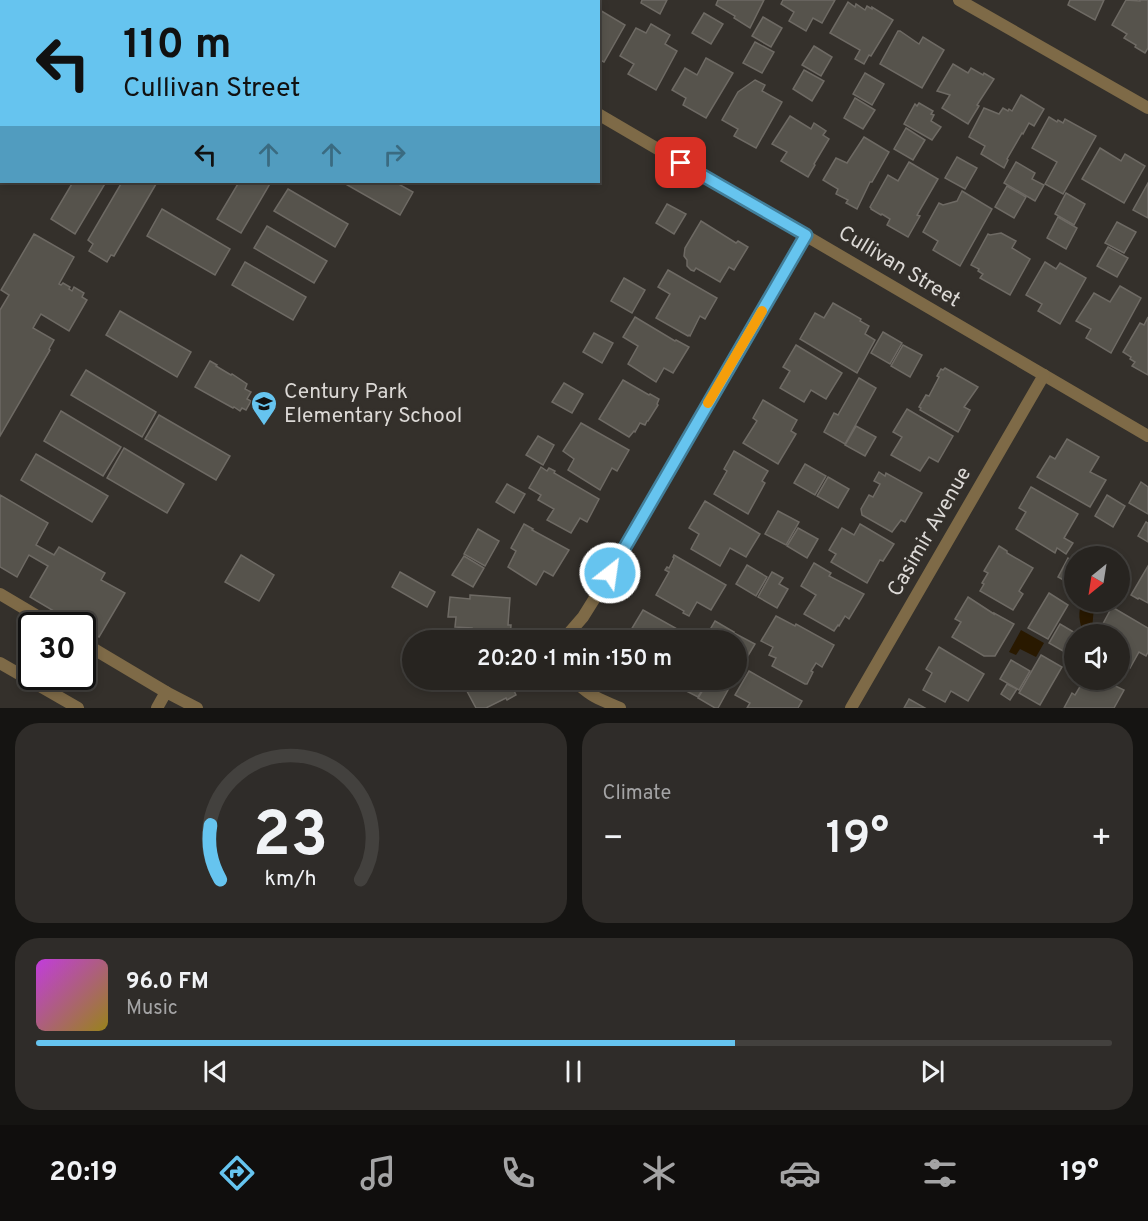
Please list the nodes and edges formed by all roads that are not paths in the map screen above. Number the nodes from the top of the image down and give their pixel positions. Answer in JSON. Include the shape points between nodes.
{"nodes":[{"id":1,"x":959,"y":0,"type":"edge"},
{"id":2,"x":1148,"y":108,"type":"edge"},
{"id":3,"x":600,"y":115,"type":"edge"},
{"id":4,"x":806,"y":235,"type":"junction"},
{"id":5,"x":1044,"y":375,"type":"junction"},
{"id":6,"x":1148,"y":436,"type":"edge"},
{"id":7,"x":0,"y":594,"type":"edge"},
{"id":8,"x":30,"y":612,"type":"edge"},
{"id":9,"x":572,"y":630,"type":"edge"},
{"id":10,"x":96,"y":650,"type":"edge"},
{"id":11,"x":0,"y":663,"type":"edge"},
{"id":12,"x":584,"y":690,"type":"edge"},
{"id":13,"x":166,"y":692,"type":"junction"},
{"id":14,"x":78,"y":708,"type":"edge"},
{"id":15,"x":157,"y":708,"type":"edge"},
{"id":16,"x":197,"y":708,"type":"edge"},
{"id":17,"x":620,"y":708,"type":"edge"},
{"id":18,"x":851,"y":708,"type":"edge"}],
"edges":[{"from":1,"to":2,"type":"street"},
{"from":3,"to":4,"type":"street","name":"Cullivan Street"},
{"from":4,"to":5,"type":"street","name":"Cullivan Street"},
{"from":4,"to":9,"type":"street","via":[[598,593]]},
{"from":5,"to":6,"type":"street","name":"Cullivan Street"},
{"from":5,"to":18,"type":"street","name":"Casimir Avenue"},
{"from":7,"to":8,"type":"street"},
{"from":10,"to":13,"type":"street"},
{"from":11,"to":14,"type":"street"},
{"from":12,"to":17,"type":"street"},
{"from":13,"to":15,"type":"street"},
{"from":13,"to":16,"type":"street"}]}
